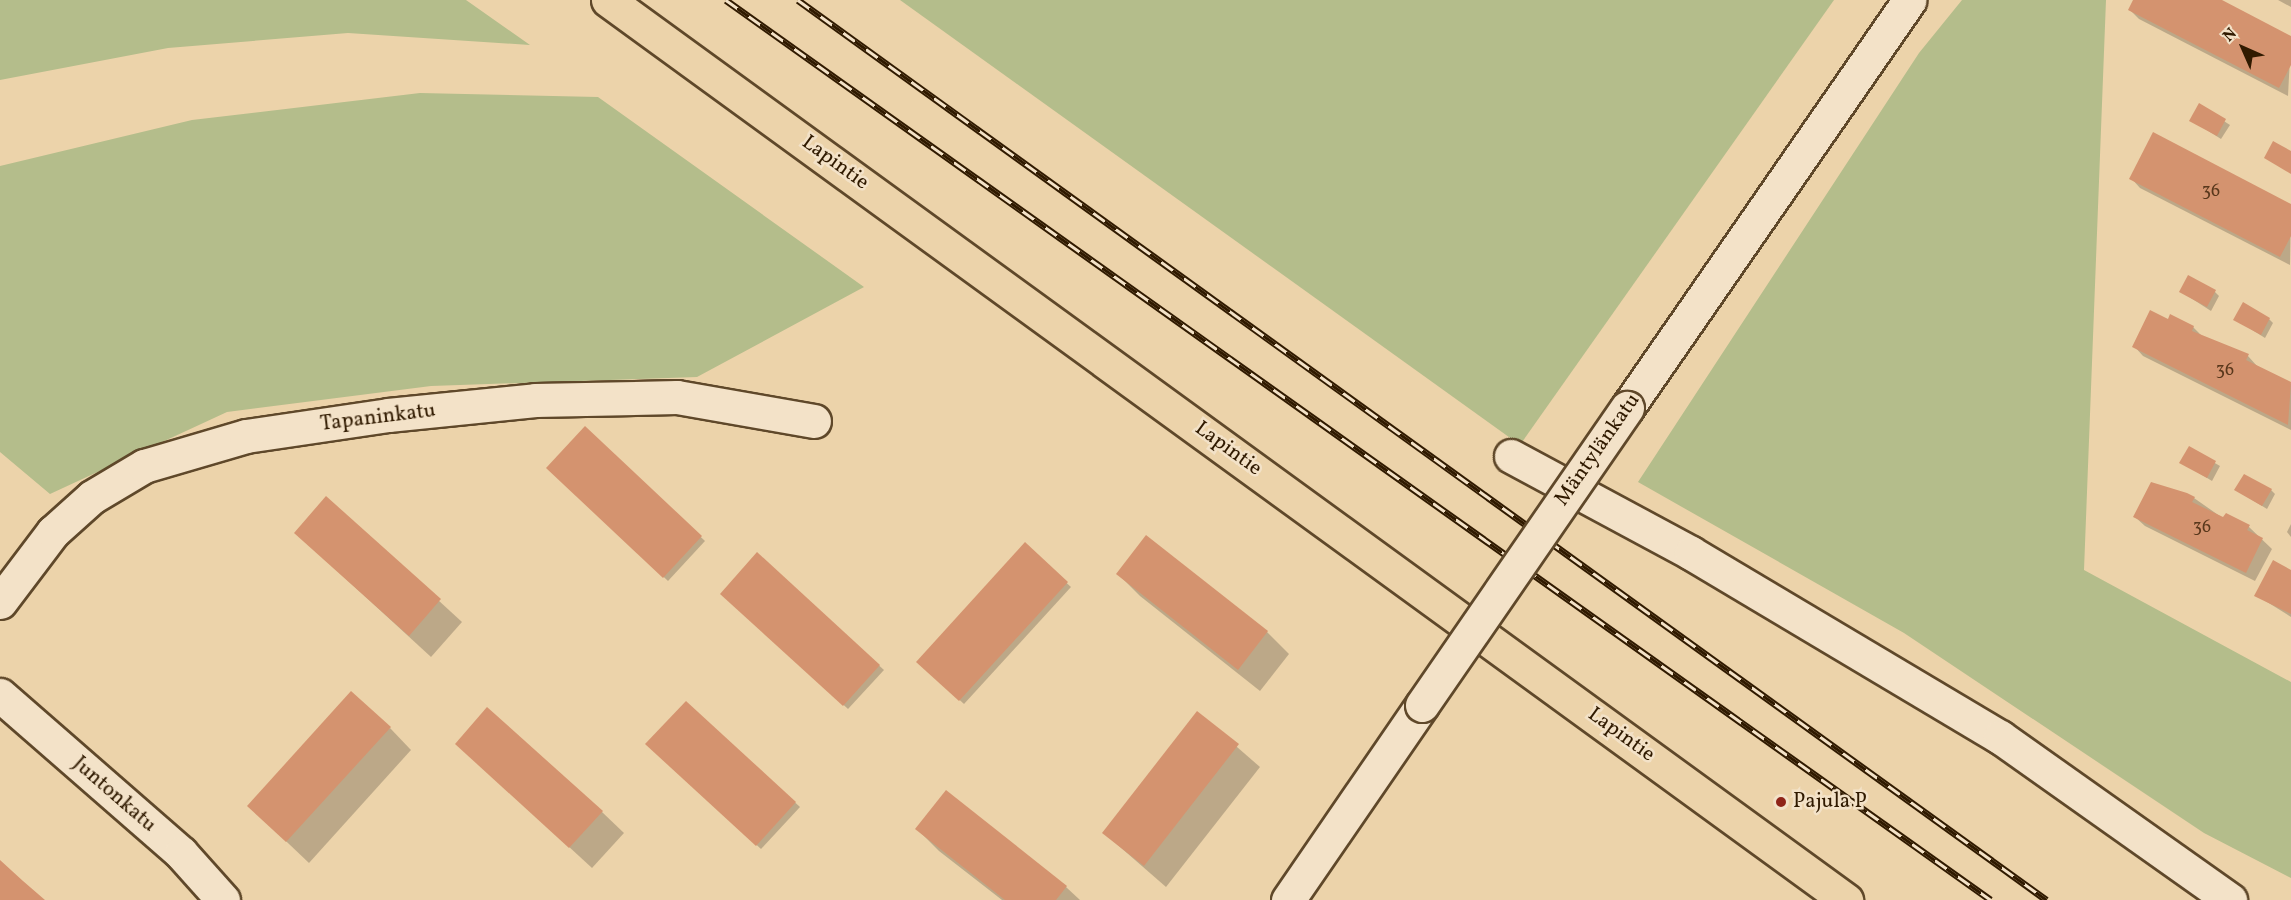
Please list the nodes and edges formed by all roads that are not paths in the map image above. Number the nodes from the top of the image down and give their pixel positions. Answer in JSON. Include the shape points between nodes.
{"nodes":[{"id":1,"x":608,"y":0,"type":"edge"},
{"id":2,"x":1909,"y":0,"type":"edge"},
{"id":3,"x":814,"y":421,"type":"dead end"},
{"id":4,"x":1512,"y":456,"type":"dead end"},
{"id":5,"x":0,"y":602,"type":"edge"},
{"id":6,"x":0,"y":695,"type":"edge"},
{"id":7,"x":223,"y":900,"type":"edge"},
{"id":8,"x":1288,"y":900,"type":"edge"},
{"id":9,"x":1846,"y":900,"type":"edge"},
{"id":10,"x":2230,"y":900,"type":"edge"}],
"edges":[{"from":1,"to":9,"type":"main road","name":"Lapintie"},
{"from":2,"to":8,"type":"street","name":"Mäntylänkatu","bridge":true},
{"from":3,"to":5,"type":"street","name":"Tapaninkatu","via":[[676,397],[535,400],[388,415],[246,436],[144,466],[92,496],[53,532]]},
{"from":4,"to":10,"type":"street","via":[[1690,553],[2000,737]]},
{"from":6,"to":7,"type":"street","name":"Juntonkatu","via":[[181,853]]}]}
